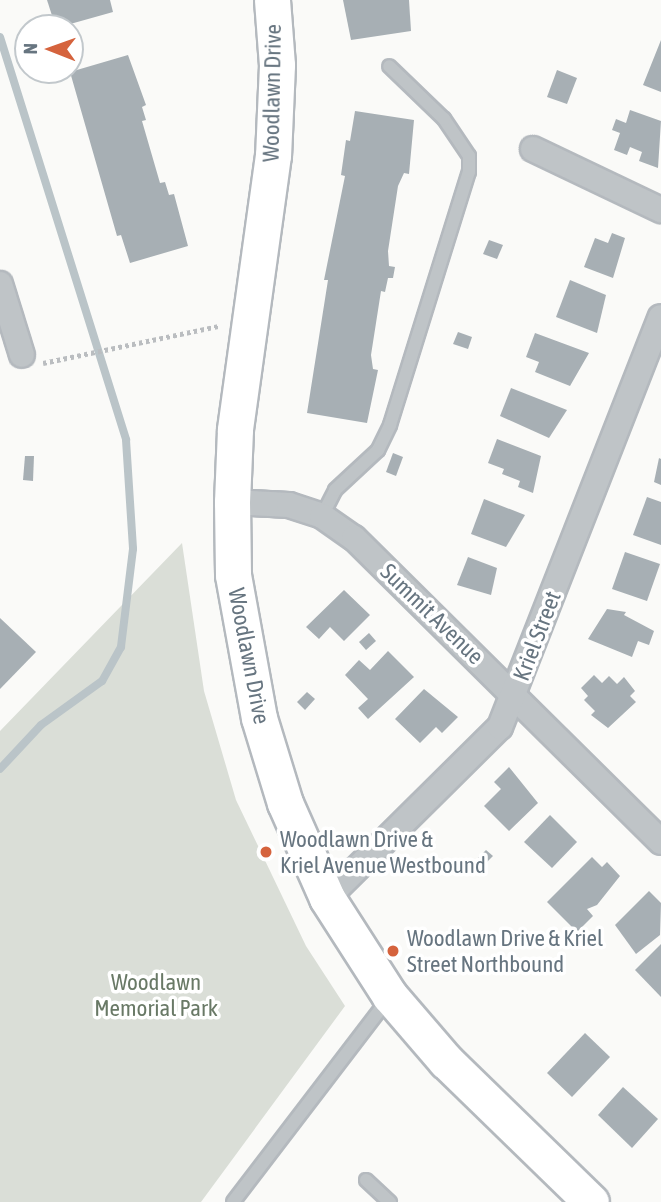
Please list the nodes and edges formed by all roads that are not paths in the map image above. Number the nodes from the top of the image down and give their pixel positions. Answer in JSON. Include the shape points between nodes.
{"nodes":[{"id":1,"x":272,"y":0,"type":"edge"},
{"id":2,"x":388,"y":66,"type":"dead end"},
{"id":3,"x":533,"y":149,"type":"dead end"},
{"id":4,"x":661,"y":210,"type":"edge"},
{"id":5,"x":0,"y":284,"type":"edge"},
{"id":6,"x":661,"y":317,"type":"edge"},
{"id":7,"x":22,"y":355,"type":"road end"},
{"id":8,"x":232,"y":502,"type":"junction"},
{"id":9,"x":323,"y":516,"type":"junction"},
{"id":10,"x":514,"y":694,"type":"junction"},
{"id":11,"x":661,"y":842,"type":"edge"},
{"id":12,"x":327,"y":898,"type":"junction"},
{"id":13,"x":390,"y":996,"type":"junction"},
{"id":14,"x":366,"y":1181,"type":"dead end"},
{"id":15,"x":233,"y":1202,"type":"edge"},
{"id":16,"x":390,"y":1202,"type":"edge"},
{"id":17,"x":591,"y":1202,"type":"edge"}],
"edges":[{"from":1,"to":8,"type":"main road","name":"Woodlawn Drive","via":[[277,65],[273,155],[236,430]]},
{"from":2,"to":9,"type":"lane","via":[[444,119],[469,156],[469,172],[390,425],[378,450],[335,491]]},
{"from":3,"to":4,"type":"street"},
{"from":5,"to":7,"type":"street"},
{"from":6,"to":10,"type":"street","name":"Kriel Street"},
{"from":8,"to":9,"type":"street","name":"Summit Avenue","via":[[289,505]]},
{"from":8,"to":12,"type":"main road","name":"Woodlawn Drive","via":[[233,575],[258,718],[285,803]]},
{"from":9,"to":10,"type":"street","name":"Summit Avenue","via":[[354,538]]},
{"from":10,"to":11,"type":"street","name":"Summit Avenue"},
{"from":10,"to":12,"type":"street","name":"Kriel Street","via":[[500,727]]},
{"from":12,"to":13,"type":"main road","name":"Woodlawn Drive"},
{"from":13,"to":15,"type":"lane"},
{"from":13,"to":17,"type":"main road","name":"Woodlawn Drive","via":[[446,1061]]},
{"from":14,"to":16,"type":"lane"}]}
